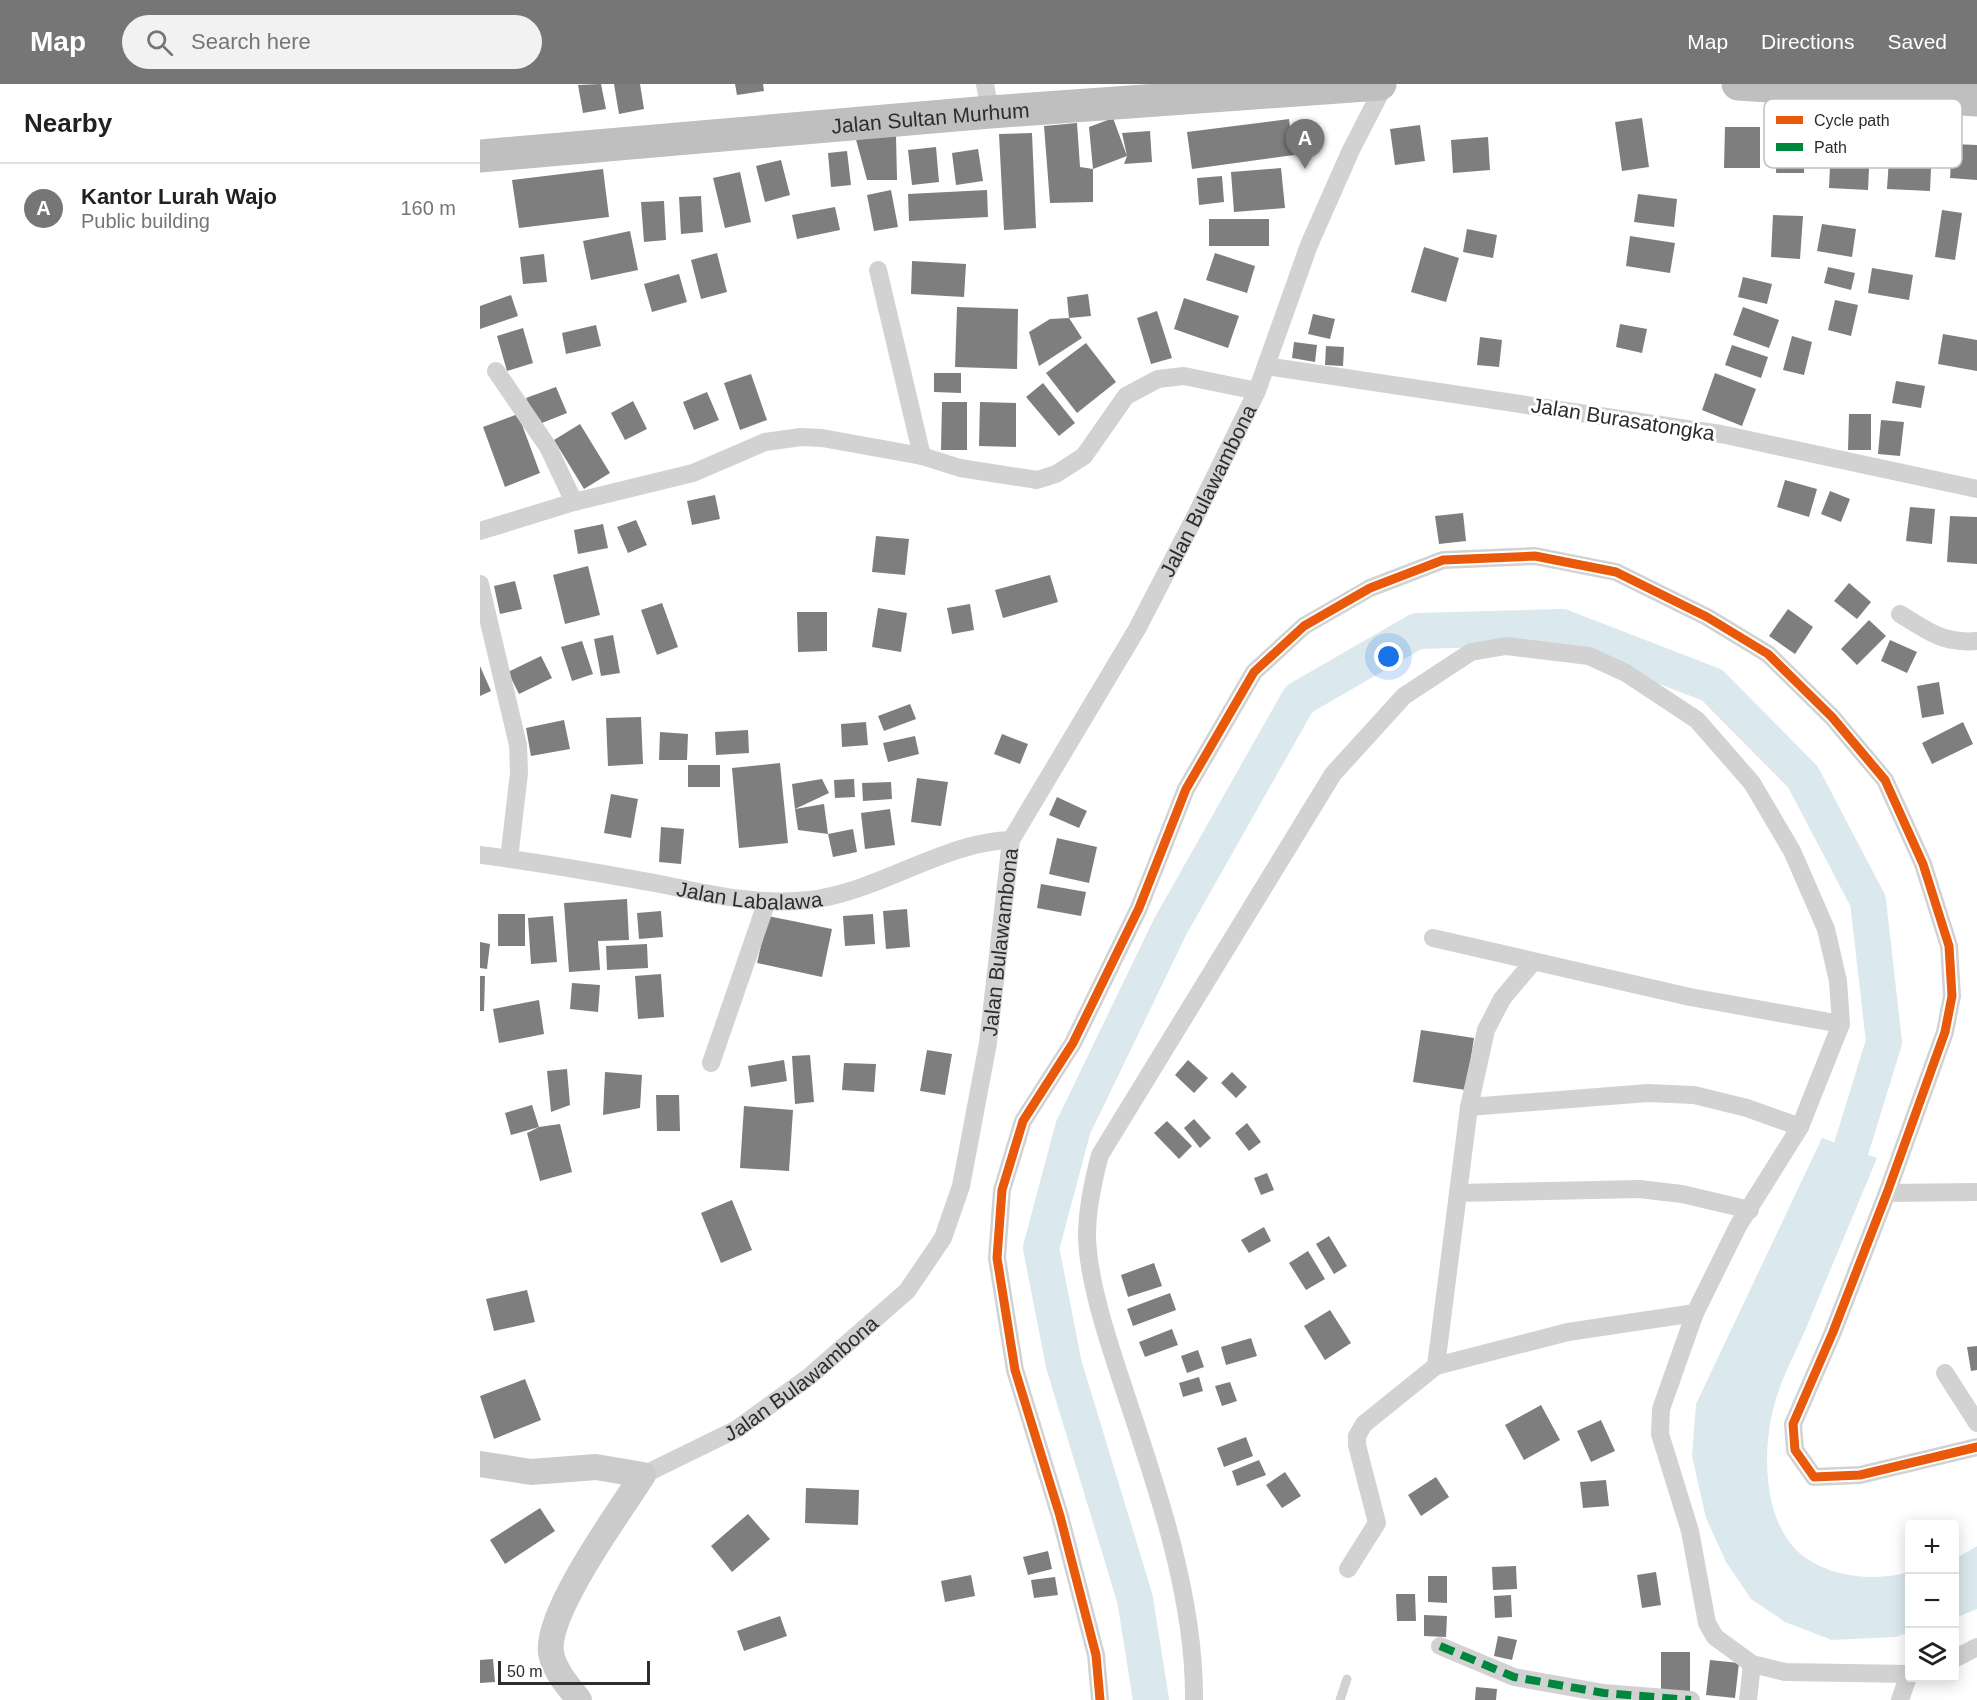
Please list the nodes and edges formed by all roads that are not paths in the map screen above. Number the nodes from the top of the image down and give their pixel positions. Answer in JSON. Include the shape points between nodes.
{"nodes":[{"id":1,"x":1380,"y":84,"type":"edge"},
{"id":2,"x":1385,"y":84,"type":"edge"},
{"id":3,"x":1738,"y":84,"type":"edge"},
{"id":4,"x":987,"y":98,"type":"edge"},
{"id":5,"x":1977,"y":100,"type":"edge"},
{"id":6,"x":480,"y":156,"type":"edge"},
{"id":7,"x":878,"y":270,"type":"dead end"},
{"id":8,"x":1266,"y":366,"type":"junction"},
{"id":9,"x":496,"y":371,"type":"dead end"},
{"id":10,"x":1257,"y":391,"type":"junction"},
{"id":11,"x":922,"y":456,"type":"junction"},
{"id":12,"x":1977,"y":489,"type":"edge"},
{"id":13,"x":574,"y":502,"type":"junction"},
{"id":14,"x":480,"y":531,"type":"edge"},
{"id":15,"x":480,"y":584,"type":"edge"},
{"id":16,"x":1900,"y":614,"type":"dead end"},
{"id":17,"x":1977,"y":641,"type":"edge"},
{"id":18,"x":1011,"y":840,"type":"junction"},
{"id":19,"x":480,"y":855,"type":"edge"},
{"id":20,"x":509,"y":859,"type":"junction"},
{"id":21,"x":766,"y":901,"type":"junction"},
{"id":22,"x":1433,"y":938,"type":"dead end"},
{"id":23,"x":1533,"y":962,"type":"junction"},
{"id":24,"x":1841,"y":1024,"type":"junction"},
{"id":25,"x":711,"y":1063,"type":"dead end"},
{"id":26,"x":1469,"y":1107,"type":"junction"},
{"id":27,"x":1800,"y":1127,"type":"junction"},
{"id":28,"x":1977,"y":1192,"type":"edge"},
{"id":29,"x":1458,"y":1193,"type":"junction"},
{"id":30,"x":1887,"y":1193,"type":"junction"},
{"id":31,"x":1750,"y":1210,"type":"junction"},
{"id":32,"x":1695,"y":1313,"type":"junction"},
{"id":33,"x":1436,"y":1366,"type":"junction"},
{"id":34,"x":1945,"y":1373,"type":"dead end"},
{"id":35,"x":1977,"y":1423,"type":"edge"},
{"id":36,"x":1977,"y":1447,"type":"edge"},
{"id":37,"x":480,"y":1464,"type":"edge"},
{"id":38,"x":643,"y":1474,"type":"junction"},
{"id":39,"x":1348,"y":1569,"type":"dead end"},
{"id":40,"x":1440,"y":1646,"type":"dead end"},
{"id":41,"x":1977,"y":1647,"type":"edge"},
{"id":42,"x":1959,"y":1656,"type":"edge"},
{"id":43,"x":1752,"y":1664,"type":"junction"},
{"id":44,"x":1905,"y":1674,"type":"edge"},
{"id":45,"x":1347,"y":1679,"type":"dead end"},
{"id":46,"x":1906,"y":1682,"type":"edge"},
{"id":47,"x":579,"y":1700,"type":"edge"},
{"id":48,"x":1100,"y":1700,"type":"edge"},
{"id":49,"x":1194,"y":1700,"type":"edge"},
{"id":50,"x":1340,"y":1700,"type":"edge"},
{"id":51,"x":1691,"y":1700,"type":"edge"},
{"id":52,"x":1748,"y":1700,"type":"edge"},
{"id":53,"x":1899,"y":1700,"type":"edge"}],
"edges":[{"from":1,"to":4,"type":"highway","name":"Jalan Sultan Murhum"},
{"from":2,"to":8,"type":"street","name":"Jalan Bulawambona","via":[[1309,245]]},
{"from":3,"to":5,"type":"highway"},
{"from":4,"to":6,"type":"highway","name":"Jalan Sultan Murhum"},
{"from":7,"to":11,"type":"street"},
{"from":8,"to":10,"type":"street","name":"Jalan Bulawambona"},
{"from":8,"to":12,"type":"street","name":"Jalan Burasatongka","via":[[1721,434]]},
{"from":9,"to":13,"type":"street","via":[[548,447]]},
{"from":10,"to":11,"type":"street","via":[[1184,376],[1158,379],[1126,396],[1084,456],[1056,474],[1037,480],[960,468]]},
{"from":10,"to":18,"type":"street","name":"Jalan Bulawambona","via":[[1137,629]]},
{"from":11,"to":13,"type":"street","via":[[801,437],[765,442],[693,473]]},
{"from":13,"to":14,"type":"street"},
{"from":15,"to":20,"type":"street","via":[[518,745],[519,773]]},
{"from":16,"to":17,"type":"street","via":[[1941,639],[1956,643]]},
{"from":18,"to":21,"type":"street","name":"Jalan Labalawa","via":[[964,850],[856,891],[808,900]]},
{"from":18,"to":38,"type":"street","name":"Jalan Bulawambona","via":[[988,1043],[961,1186],[943,1238],[907,1291],[810,1376],[737,1429]]},
{"from":19,"to":20,"type":"street","name":"Jalan Labalawa"},
{"from":20,"to":21,"type":"street","name":"Jalan Labalawa"},
{"from":21,"to":25,"type":"street"},
{"from":22,"to":23,"type":"street"},
{"from":23,"to":24,"type":"street","via":[[1690,997]]},
{"from":23,"to":26,"type":"street","via":[[1502,999],[1486,1030]]},
{"from":24,"to":27,"type":"street"},
{"from":24,"to":49,"type":"street","via":[[1838,981],[1826,930],[1792,851],[1752,783],[1697,720],[1626,673],[1589,656],[1506,646],[1471,652],[1404,696],[1333,774],[1100,1155],[1092,1186],[1087,1237],[1098,1301],[1173,1554],[1186,1615]]},
{"from":26,"to":27,"type":"street","via":[[1648,1093],[1694,1095]]},
{"from":26,"to":29,"type":"street"},
{"from":27,"to":31,"type":"street"},
{"from":28,"to":30,"type":"street"},
{"from":29,"to":31,"type":"street","via":[[1639,1189],[1682,1194]]},
{"from":29,"to":33,"type":"street"},
{"from":30,"to":36,"type":"street","via":[[1793,1424],[1795,1450],[1814,1477],[1860,1475]]},
{"from":30,"to":48,"type":"street","via":[[1945,1032],[1952,996],[1949,946],[1923,864],[1885,780],[1832,717],[1768,654],[1707,617],[1617,572],[1536,556],[1443,560],[1370,588],[1304,626],[1254,672],[1186,789],[1139,908],[1073,1043],[1023,1121],[1002,1190],[998,1258],[1015,1370],[1066,1537],[1096,1655]]},
{"from":31,"to":32,"type":"street","via":[[1738,1226]]},
{"from":32,"to":33,"type":"street","via":[[1568,1332]]},
{"from":32,"to":43,"type":"street","via":[[1661,1409],[1660,1434],[1690,1531],[1710,1631]]},
{"from":33,"to":39,"type":"street","via":[[1378,1411],[1357,1436],[1377,1522]]},
{"from":34,"to":35,"type":"street"},
{"from":37,"to":38,"type":"main road","via":[[531,1472],[597,1467]]},
{"from":38,"to":47,"type":"main road","via":[[563,1603],[552,1637],[551,1653]]},
{"from":40,"to":51,"type":"street","via":[[1514,1677],[1604,1693]]},
{"from":41,"to":42,"type":"street"},
{"from":43,"to":44,"type":"street","via":[[1785,1672]]},
{"from":43,"to":52,"type":"street"},
{"from":45,"to":50,"type":"lane"},
{"from":46,"to":53,"type":"street"}]}
